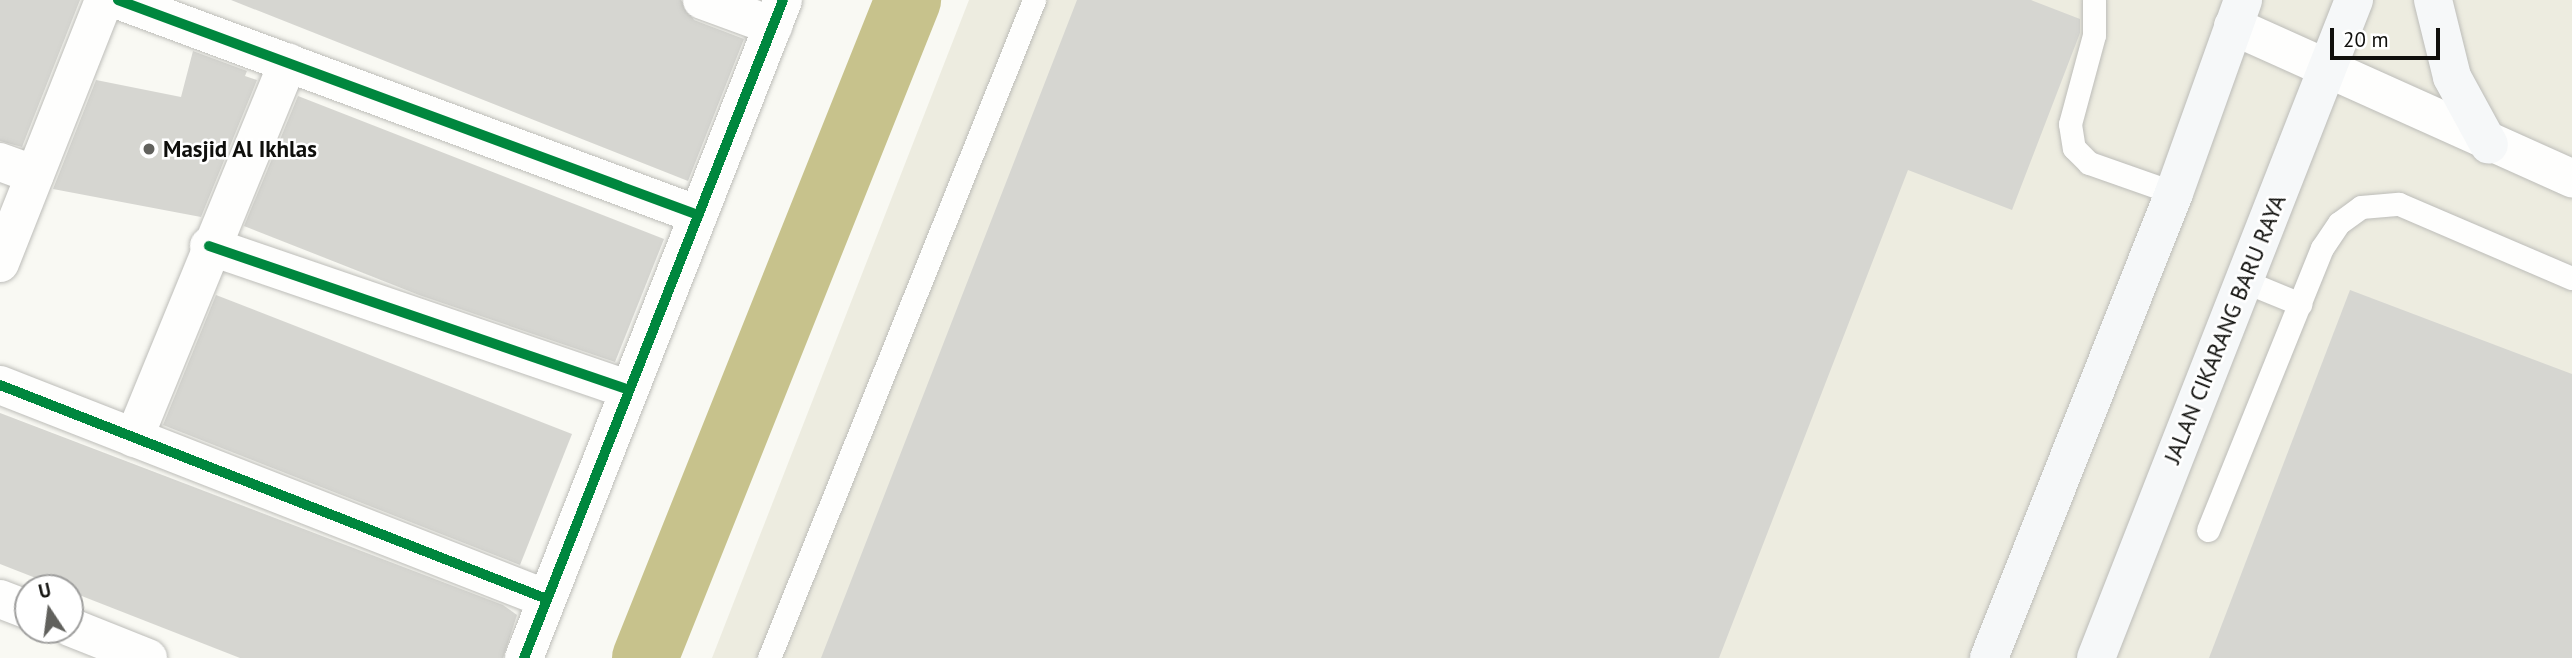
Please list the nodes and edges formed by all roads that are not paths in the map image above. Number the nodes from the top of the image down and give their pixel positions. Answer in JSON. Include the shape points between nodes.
{"nodes":[{"id":1,"x":104,"y":0,"type":"edge"},
{"id":2,"x":118,"y":0,"type":"edge"},
{"id":3,"x":702,"y":0,"type":"edge"},
{"id":4,"x":1034,"y":0,"type":"edge"},
{"id":5,"x":2094,"y":0,"type":"edge"},
{"id":6,"x":2354,"y":0,"type":"edge"},
{"id":7,"x":2433,"y":0,"type":"edge"},
{"id":8,"x":778,"y":13,"type":"edge"},
{"id":9,"x":2238,"y":13,"type":"edge"},
{"id":10,"x":288,"y":62,"type":"junction"},
{"id":11,"x":2329,"y":67,"type":"junction"},
{"id":12,"x":2489,"y":145,"type":"junction"},
{"id":13,"x":17,"y":168,"type":"edge"},
{"id":14,"x":2572,"y":178,"type":"edge"},
{"id":15,"x":2174,"y":193,"type":"junction"},
{"id":16,"x":698,"y":215,"type":"junction"},
{"id":17,"x":209,"y":246,"type":"junction"},
{"id":18,"x":0,"y":263,"type":"edge"},
{"id":19,"x":2572,"y":278,"type":"edge"},
{"id":20,"x":2244,"y":281,"type":"junction"},
{"id":21,"x":2300,"y":304,"type":"junction"},
{"id":22,"x":0,"y":385,"type":"edge"},
{"id":23,"x":629,"y":390,"type":"junction"},
{"id":24,"x":134,"y":438,"type":"junction"},
{"id":25,"x":2208,"y":530,"type":"dead end"},
{"id":26,"x":547,"y":599,"type":"junction"},
{"id":27,"x":84,"y":633,"type":"edge"},
{"id":28,"x":148,"y":658,"type":"edge"},
{"id":29,"x":524,"y":658,"type":"edge"},
{"id":30,"x":769,"y":658,"type":"edge"},
{"id":31,"x":1989,"y":658,"type":"edge"},
{"id":32,"x":2096,"y":658,"type":"edge"}],
"edges":[{"from":1,"to":13,"type":"street"},
{"from":2,"to":10,"type":"street"},
{"from":3,"to":8,"type":"street"},
{"from":4,"to":30,"type":"lane"},
{"from":5,"to":15,"type":"lane","via":[[2094,35],[2070,124],[2074,148],[2089,163]]},
{"from":6,"to":11,"type":"main road","name":"JALAN CIKARANG BARU RAYA"},
{"from":7,"to":12,"type":"main road","via":[[2452,77]]},
{"from":8,"to":16,"type":"street"},
{"from":9,"to":11,"type":"street"},
{"from":9,"to":15,"type":"main road"},
{"from":10,"to":16,"type":"street"},
{"from":10,"to":17,"type":"street"},
{"from":11,"to":12,"type":"street"},
{"from":11,"to":20,"type":"main road","name":"JALAN CIKARANG BARU RAYA"},
{"from":12,"to":14,"type":"street"},
{"from":13,"to":18,"type":"street"},
{"from":15,"to":31,"type":"main road"},
{"from":16,"to":23,"type":"street"},
{"from":17,"to":23,"type":"street"},
{"from":17,"to":24,"type":"street"},
{"from":19,"to":21,"type":"lane","via":[[2399,204],[2361,207],[2339,223],[2322,248]]},
{"from":20,"to":21,"type":"lane"},
{"from":20,"to":32,"type":"main road","name":"JALAN CIKARANG BARU RAYA"},
{"from":21,"to":25,"type":"lane"},
{"from":22,"to":24,"type":"street"},
{"from":23,"to":26,"type":"street"},
{"from":24,"to":26,"type":"street"},
{"from":26,"to":29,"type":"street"},
{"from":27,"to":28,"type":"street"}]}
